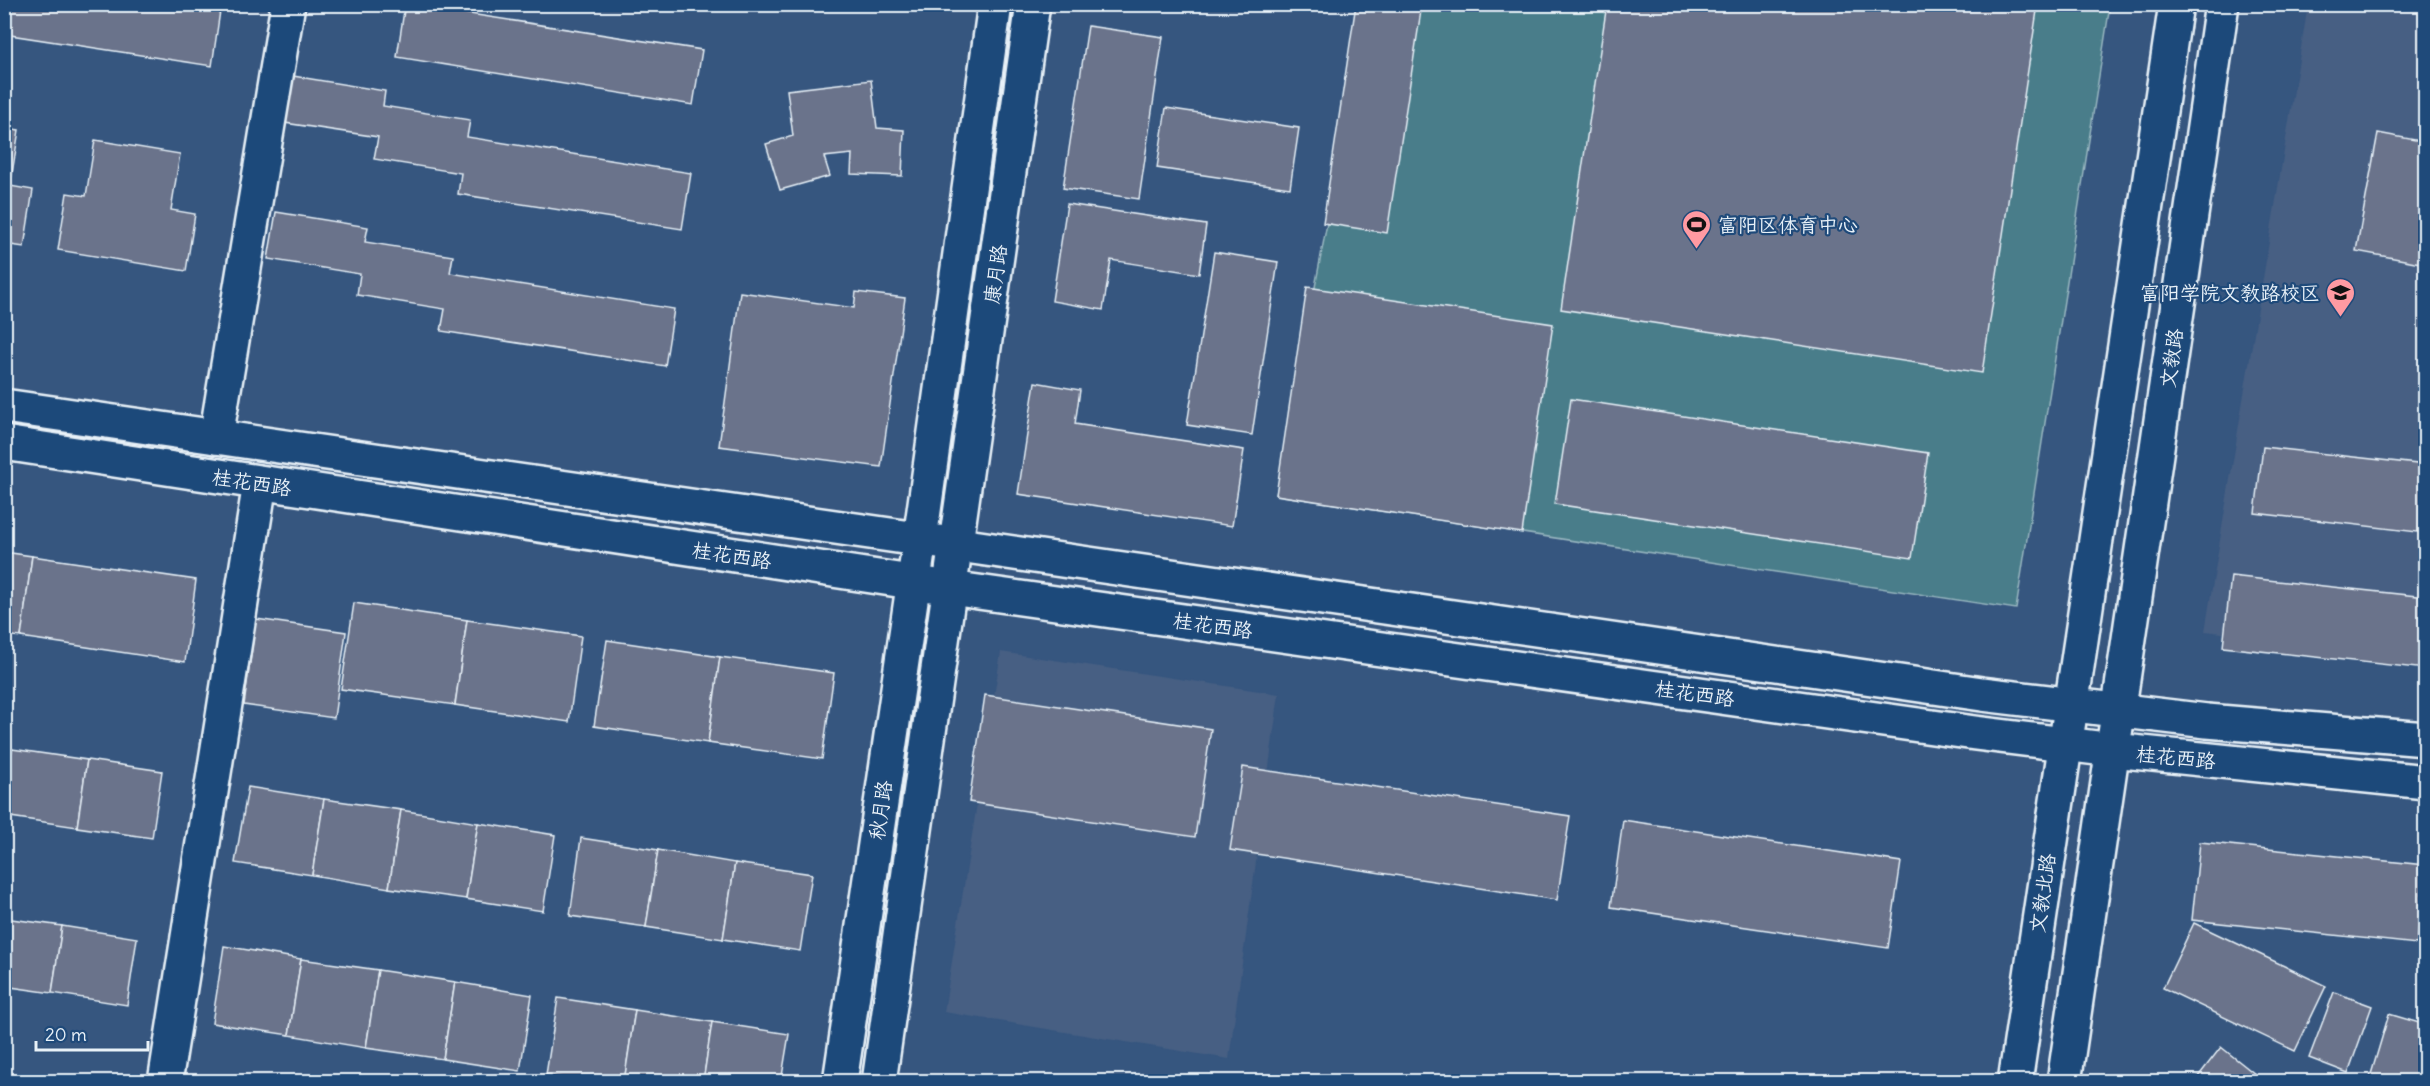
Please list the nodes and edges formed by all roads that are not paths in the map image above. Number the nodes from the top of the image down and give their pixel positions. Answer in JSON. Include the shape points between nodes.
{"nodes":[{"id":1,"x":288,"y":4,"type":"edge"},
{"id":2,"x":996,"y":4,"type":"edge"},
{"id":3,"x":1033,"y":4,"type":"edge"},
{"id":4,"x":2176,"y":4,"type":"edge"},
{"id":5,"x":2222,"y":4,"type":"edge"},
{"id":6,"x":4,"y":406,"type":"edge"},
{"id":7,"x":216,"y":437,"type":"junction"},
{"id":8,"x":4,"y":444,"type":"edge"},
{"id":9,"x":260,"y":483,"type":"junction"},
{"id":10,"x":920,"y":539,"type":"junction"},
{"id":11,"x":956,"y":544,"type":"junction"},
{"id":12,"x":914,"y":582,"type":"junction"},
{"id":13,"x":950,"y":588,"type":"junction"},
{"id":14,"x":2070,"y":705,"type":"junction"},
{"id":15,"x":2120,"y":711,"type":"junction"},
{"id":16,"x":2426,"y":739,"type":"edge"},
{"id":17,"x":2064,"y":744,"type":"junction"},
{"id":18,"x":2113,"y":750,"type":"junction"},
{"id":19,"x":2426,"y":782,"type":"edge"},
{"id":20,"x":165,"y":1082,"type":"edge"},
{"id":21,"x":840,"y":1082,"type":"edge"},
{"id":22,"x":879,"y":1082,"type":"edge"},
{"id":23,"x":2015,"y":1082,"type":"edge"},
{"id":24,"x":2064,"y":1082,"type":"edge"}],
"edges":[{"from":1,"to":7,"type":"street"},
{"from":2,"to":10,"type":"street","name":"康月路"},
{"from":3,"to":11,"type":"street","name":"康月路"},
{"from":4,"to":14,"type":"street"},
{"from":5,"to":15,"type":"street","name":"文教路"},
{"from":6,"to":7,"type":"street","name":"桂花西路"},
{"from":7,"to":10,"type":"street","name":"桂花西路"},
{"from":8,"to":9,"type":"street","name":"桂花西路"},
{"from":9,"to":12,"type":"street","name":"桂花西路"},
{"from":9,"to":20,"type":"street"},
{"from":10,"to":11,"type":"street","name":"桂花西路"},
{"from":10,"to":12,"type":"street","name":"秋月路"},
{"from":11,"to":13,"type":"street","name":"秋月路"},
{"from":11,"to":14,"type":"street","name":"桂花西路"},
{"from":12,"to":13,"type":"street","name":"桂花西路"},
{"from":12,"to":21,"type":"street","name":"秋月路"},
{"from":13,"to":17,"type":"street","name":"桂花西路"},
{"from":13,"to":22,"type":"street","name":"秋月路"},
{"from":14,"to":15,"type":"street","name":"桂花西路"},
{"from":14,"to":17,"type":"street","name":"文教北路"},
{"from":15,"to":16,"type":"street","name":"桂花西路"},
{"from":15,"to":18,"type":"street"},
{"from":17,"to":18,"type":"street","name":"桂花西路"},
{"from":17,"to":23,"type":"street","name":"文教北路"},
{"from":18,"to":19,"type":"street","name":"桂花西路"},
{"from":18,"to":24,"type":"street"}]}
